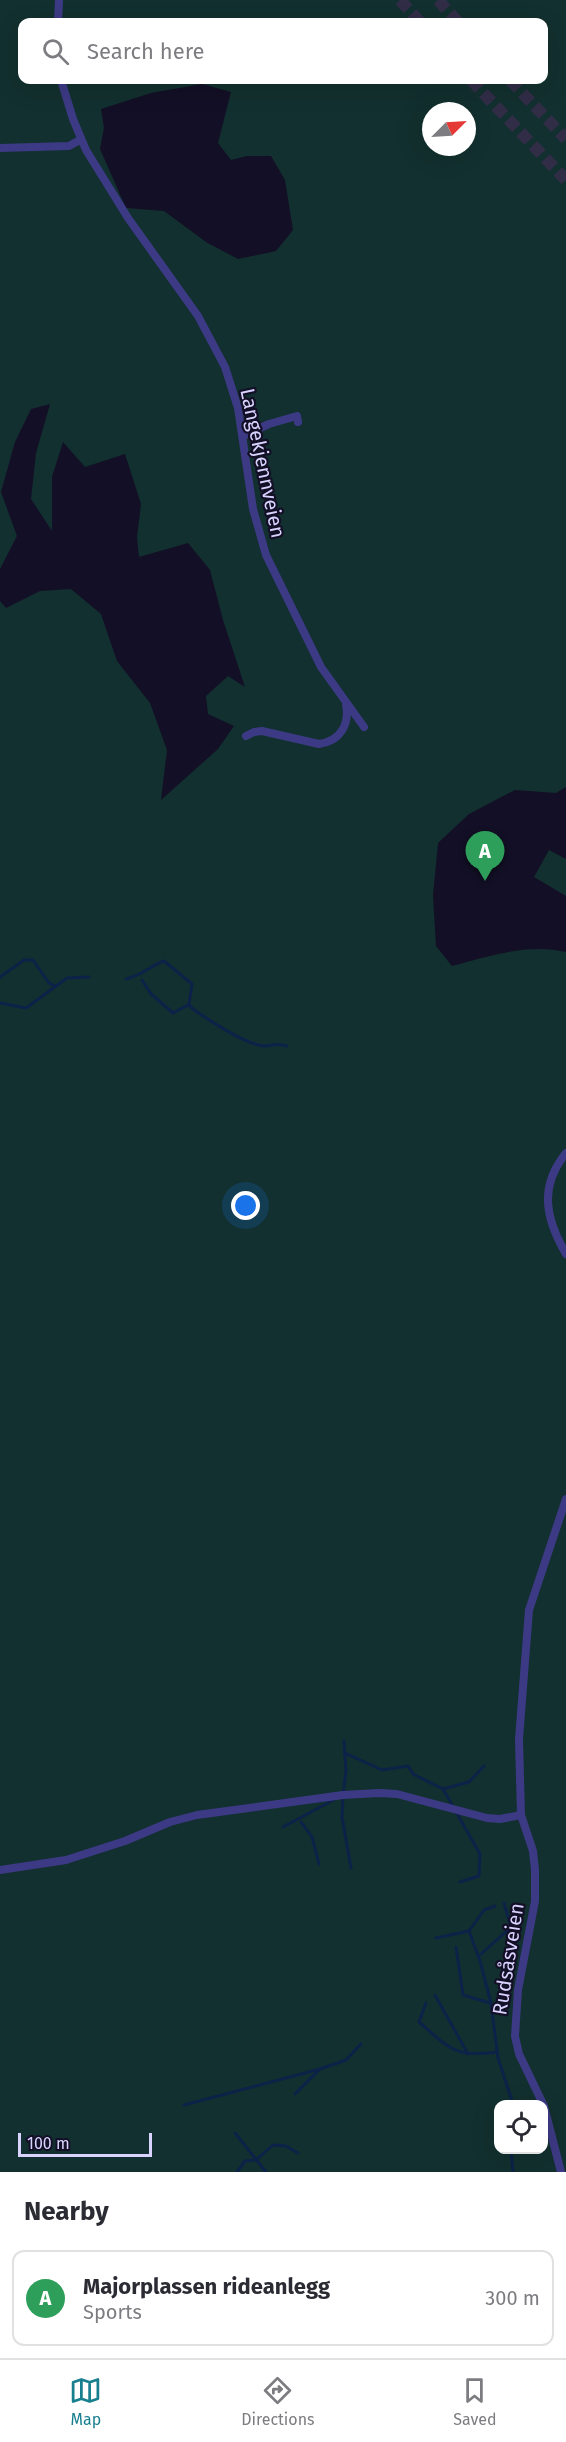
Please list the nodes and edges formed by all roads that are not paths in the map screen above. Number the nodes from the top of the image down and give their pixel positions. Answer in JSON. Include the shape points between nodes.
{"nodes":[{"id":1,"x":58,"y":0,"type":"edge"},
{"id":2,"x":58,"y":18,"type":"edge"},
{"id":3,"x":62,"y":84,"type":"edge"},
{"id":4,"x":80,"y":140,"type":"junction"},
{"id":5,"x":0,"y":148,"type":"edge"},
{"id":6,"x":298,"y":422,"type":"dead end"},
{"id":7,"x":243,"y":436,"type":"junction"},
{"id":8,"x":346,"y":703,"type":"junction"},
{"id":9,"x":364,"y":727,"type":"dead end"},
{"id":10,"x":246,"y":736,"type":"dead end"},
{"id":11,"x":566,"y":1153,"type":"edge"},
{"id":12,"x":566,"y":1254,"type":"edge"},
{"id":13,"x":566,"y":1499,"type":"edge"},
{"id":14,"x":521,"y":1815,"type":"junction"},
{"id":15,"x":0,"y":1870,"type":"edge"},
{"id":16,"x":541,"y":2100,"type":"edge"},
{"id":17,"x":548,"y":2124,"type":"edge"},
{"id":18,"x":561,"y":2172,"type":"edge"}],
"edges":[{"from":1,"to":2,"type":"street"},
{"from":3,"to":4,"type":"street","name":"Langekjennveien"},
{"from":4,"to":5,"type":"street","via":[[69,146]]},
{"from":4,"to":7,"type":"street","name":"Langekjennveien","via":[[128,218],[198,316],[225,367]]},
{"from":6,"to":7,"type":"street","via":[[297,416]]},
{"from":7,"to":8,"type":"street","name":"Langekjennveien","via":[[253,509],[266,555],[321,667]]},
{"from":8,"to":9,"type":"street","name":"Langekjennveien"},
{"from":8,"to":10,"type":"street","via":[[345,726],[326,742],[319,744],[262,731]]},
{"from":11,"to":12,"type":"street","via":[[551,1175],[547,1192],[551,1221]]},
{"from":13,"to":14,"type":"street","name":"Rudsåsveien","via":[[529,1611],[519,1739]]},
{"from":14,"to":15,"type":"street","via":[[486,1818],[397,1794],[351,1794],[197,1815],[66,1860]]},
{"from":14,"to":16,"type":"street","name":"Rudsåsveien","via":[[535,1860],[535,1900],[518,1990],[515,2036]]},
{"from":17,"to":18,"type":"street","name":"Rudsåsveien"}]}
